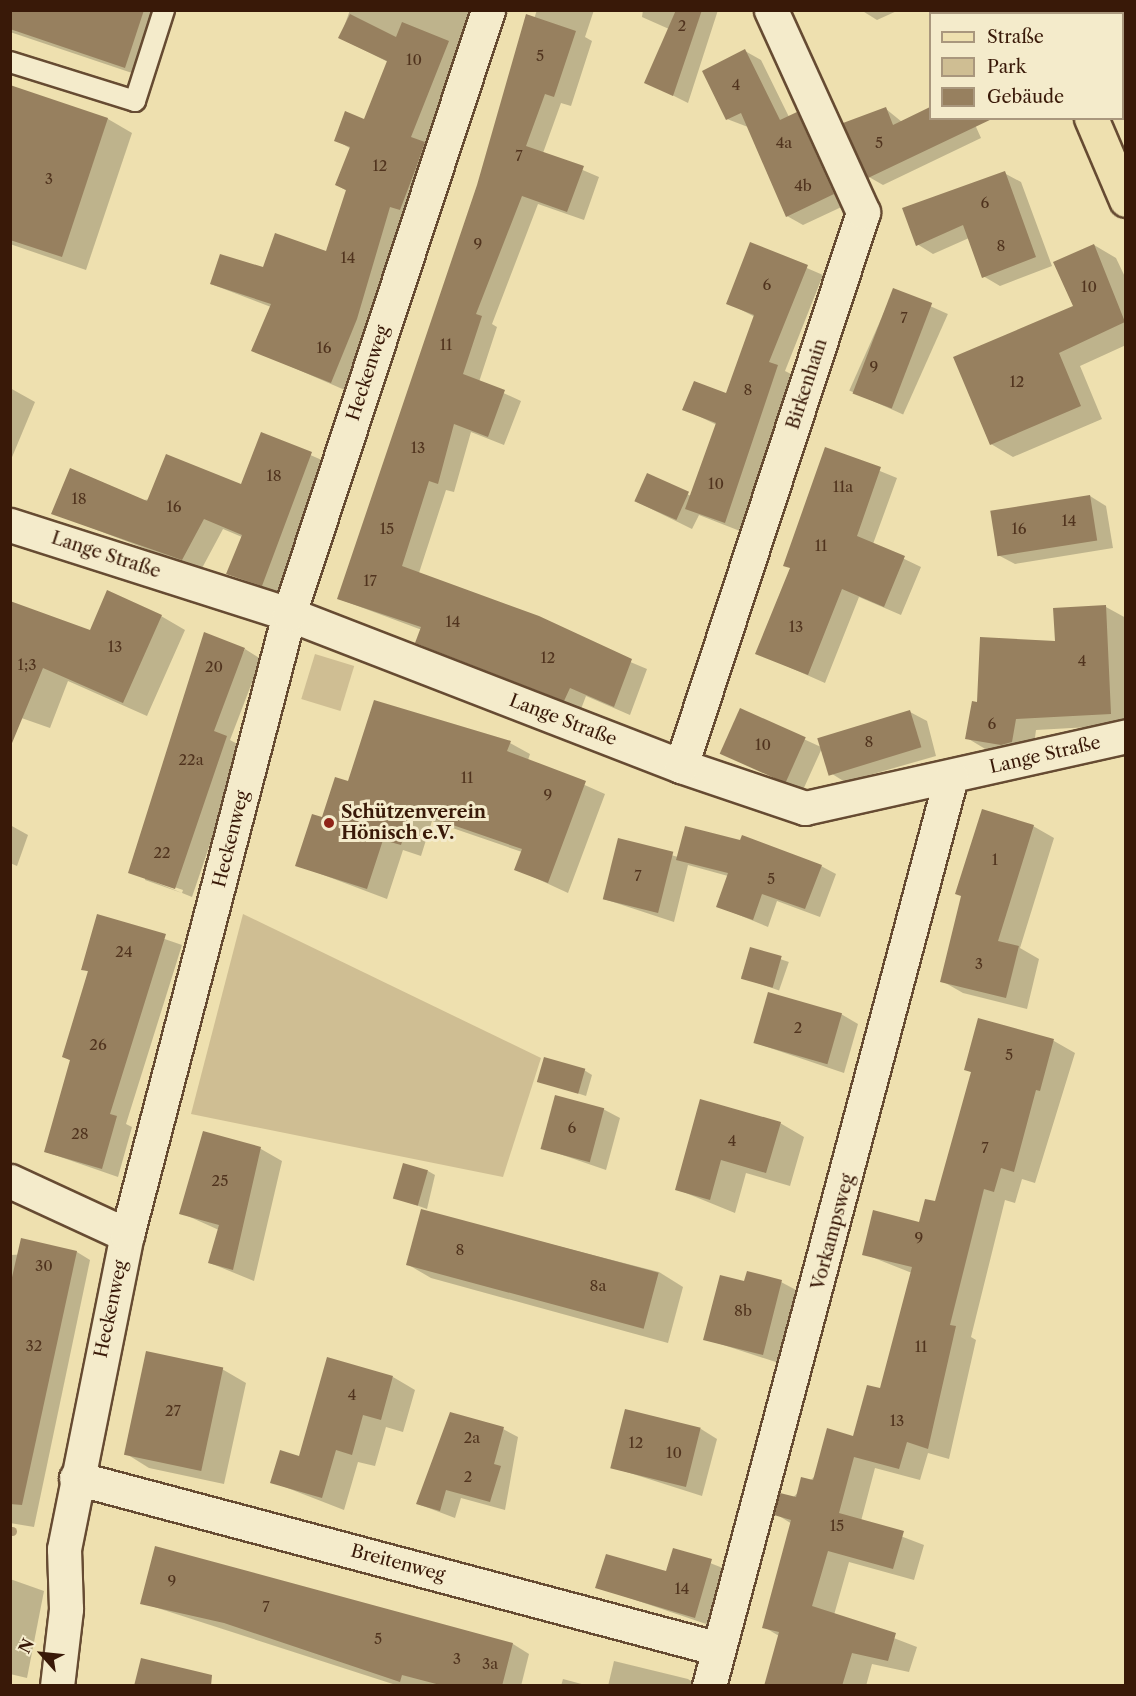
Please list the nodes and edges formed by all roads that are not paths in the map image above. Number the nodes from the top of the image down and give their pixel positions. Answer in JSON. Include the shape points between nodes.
{"nodes":[{"id":1,"x":164,"y":10,"type":"edge"},
{"id":2,"x":488,"y":10,"type":"edge"},
{"id":3,"x":771,"y":10,"type":"edge"},
{"id":4,"x":10,"y":62,"type":"edge"},
{"id":5,"x":1092,"y":120,"type":"edge"},
{"id":6,"x":1125,"y":200,"type":"edge"},
{"id":7,"x":10,"y":525,"type":"edge"},
{"id":8,"x":289,"y":614,"type":"junction"},
{"id":9,"x":1125,"y":736,"type":"edge"},
{"id":10,"x":681,"y":766,"type":"junction"},
{"id":11,"x":951,"y":777,"type":"junction"},
{"id":12,"x":10,"y":1181,"type":"edge"},
{"id":13,"x":127,"y":1235,"type":"junction"},
{"id":14,"x":76,"y":1478,"type":"junction"},
{"id":15,"x":719,"y":1649,"type":"junction"},
{"id":16,"x":57,"y":1686,"type":"edge"},
{"id":17,"x":709,"y":1686,"type":"edge"}],
"edges":[{"from":1,"to":4,"type":"lane","via":[[135,100]]},
{"from":2,"to":8,"type":"street","name":"Heckenweg"},
{"from":3,"to":10,"type":"street","name":"Birkenhain","via":[[863,212]]},
{"from":5,"to":6,"type":"main road"},
{"from":7,"to":8,"type":"street","name":"Lange Straße"},
{"from":8,"to":10,"type":"street","name":"Lange Straße"},
{"from":8,"to":13,"type":"street","name":"Heckenweg"},
{"from":9,"to":11,"type":"street","name":"Lange Straße"},
{"from":10,"to":11,"type":"street","name":"Lange Straße","via":[[805,808]]},
{"from":11,"to":15,"type":"street","name":"Vorkampsweg"},
{"from":12,"to":13,"type":"street"},
{"from":13,"to":14,"type":"street","name":"Heckenweg"},
{"from":14,"to":15,"type":"street","name":"Breitenweg"},
{"from":14,"to":16,"type":"street","name":"Heckenweg","via":[[64,1549],[66,1609]]},
{"from":15,"to":17,"type":"street","name":"Vorkampsweg"}]}
